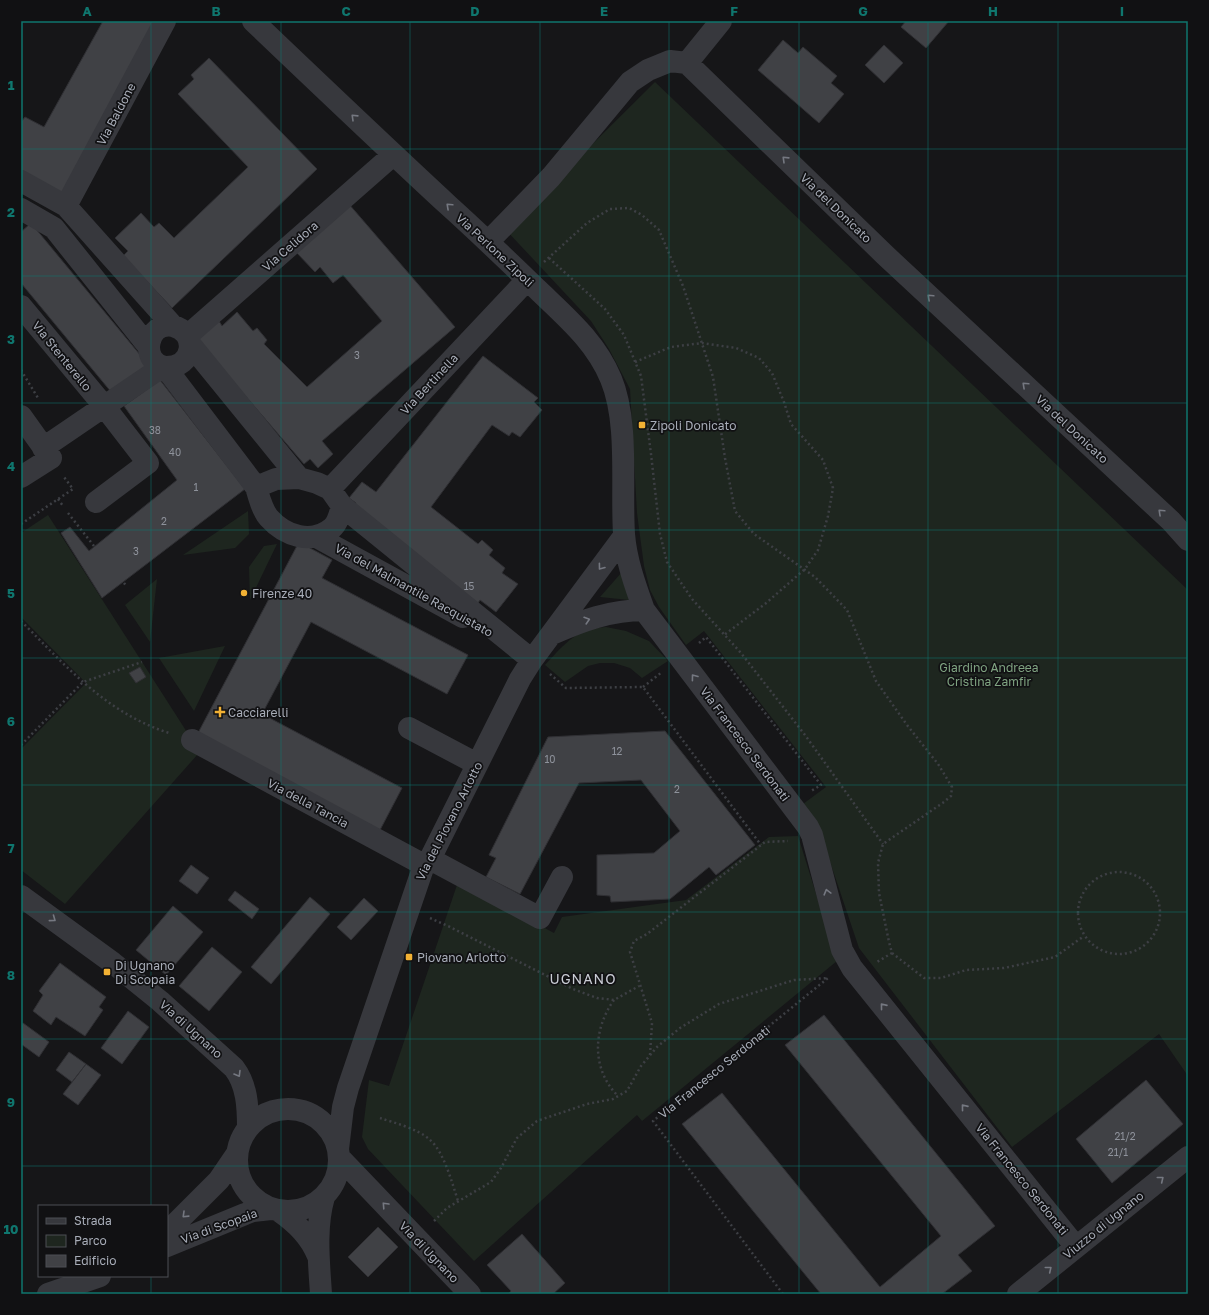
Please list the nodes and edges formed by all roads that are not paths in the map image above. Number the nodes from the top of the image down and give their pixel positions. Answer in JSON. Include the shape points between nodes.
{"nodes":[{"id":1,"x":165,"y":21,"type":"edge"},
{"id":2,"x":253,"y":21,"type":"edge"},
{"id":3,"x":721,"y":21,"type":"edge"},
{"id":4,"x":687,"y":63,"type":"junction"},
{"id":5,"x":393,"y":155,"type":"junction"},
{"id":6,"x":21,"y":181,"type":"edge"},
{"id":7,"x":66,"y":206,"type":"junction"},
{"id":8,"x":21,"y":209,"type":"edge"},
{"id":9,"x":488,"y":242,"type":"junction"},
{"id":10,"x":534,"y":272,"type":"junction"},
{"id":11,"x":21,"y":306,"type":"edge"},
{"id":12,"x":183,"y":336,"type":"junction"},
{"id":13,"x":148,"y":346,"type":"junction"},
{"id":14,"x":163,"y":367,"type":"junction"},
{"id":15,"x":104,"y":406,"type":"junction"},
{"id":16,"x":21,"y":416,"type":"edge"},
{"id":17,"x":47,"y":453,"type":"junction"},
{"id":18,"x":21,"y":477,"type":"edge"},
{"id":19,"x":299,"y":478,"type":"junction"},
{"id":20,"x":256,"y":487,"type":"junction"},
{"id":21,"x":336,"y":498,"type":"junction"},
{"id":22,"x":96,"y":502,"type":"dead end"},
{"id":23,"x":315,"y":536,"type":"junction"},
{"id":24,"x":624,"y":536,"type":"junction"},
{"id":25,"x":1188,"y":540,"type":"edge"},
{"id":26,"x":644,"y":610,"type":"junction"},
{"id":27,"x":551,"y":635,"type":"junction"},
{"id":28,"x":513,"y":644,"type":"junction"},
{"id":29,"x":539,"y":665,"type":"junction"},
{"id":30,"x":409,"y":728,"type":"dead end"},
{"id":31,"x":192,"y":740,"type":"road end"},
{"id":32,"x":477,"y":764,"type":"junction"},
{"id":33,"x":427,"y":862,"type":"junction"},
{"id":34,"x":562,"y":877,"type":"dead end"},
{"id":35,"x":21,"y":896,"type":"edge"},
{"id":36,"x":348,"y":1088,"type":"junction"},
{"id":37,"x":303,"y":1111,"type":"junction"},
{"id":38,"x":248,"y":1128,"type":"junction"},
{"id":39,"x":339,"y":1153,"type":"junction"},
{"id":40,"x":236,"y":1155,"type":"junction"},
{"id":41,"x":1188,"y":1157,"type":"edge"},
{"id":42,"x":324,"y":1197,"type":"junction"},
{"id":43,"x":275,"y":1210,"type":"junction"},
{"id":44,"x":168,"y":1231,"type":"edge"},
{"id":45,"x":168,"y":1246,"type":"edge"},
{"id":46,"x":1076,"y":1247,"type":"junction"},
{"id":47,"x":318,"y":1257,"type":"junction"},
{"id":48,"x":97,"y":1277,"type":"edge"},
{"id":49,"x":48,"y":1294,"type":"edge"},
{"id":50,"x":321,"y":1294,"type":"edge"},
{"id":51,"x":470,"y":1294,"type":"edge"},
{"id":52,"x":1018,"y":1294,"type":"edge"}],
"edges":[{"from":1,"to":7,"type":"street","name":"Via Baldone"},
{"from":5,"to":2,"type":"street","name":"Via Perlone Zipoli","one_way":true},
{"from":3,"to":4,"type":"street"},
{"from":4,"to":9,"type":"street","via":[[670,61],[648,70],[630,82],[551,178]]},
{"from":25,"to":4,"type":"street","name":"Via del Donicato","one_way":true,"via":[[1171,521],[885,255]]},
{"from":9,"to":5,"type":"street","name":"Via Perlone Zipoli","one_way":true},
{"from":5,"to":12,"type":"street","name":"Via Celidora"},
{"from":6,"to":7,"type":"street"},
{"from":7,"to":12,"type":"street"},
{"from":8,"to":13,"type":"street","name":"Via del Malmantile Racquistato","via":[[54,228]]},
{"from":9,"to":10,"type":"street","name":"Via Perlone Zipoli"},
{"from":10,"to":21,"type":"street","name":"Via Bertinella"},
{"from":10,"to":24,"type":"street","name":"Via Perlone Zipoli","via":[[592,345],[612,380],[621,427]]},
{"from":11,"to":15,"type":"street","name":"Via Stenterello"},
{"from":12,"to":13,"type":"street","via":[[166,326],[153,334]]},
{"from":12,"to":14,"type":"street","via":[[190,350],[188,357],[172,368]]},
{"from":12,"to":19,"type":"street"},
{"from":13,"to":14,"type":"street","name":"Via del Malmantile Racquistato","via":[[155,363]]},
{"from":14,"to":15,"type":"street"},
{"from":14,"to":20,"type":"street","name":"Via del Malmantile Racquistato"},
{"from":15,"to":17,"type":"street"},
{"from":15,"to":22,"type":"street","name":"Via Stenterello","via":[[148,463]]},
{"from":16,"to":17,"type":"street"},
{"from":17,"to":18,"type":"street"},
{"from":19,"to":20,"type":"street","name":"Via del Malmantile Racquistato","via":[[276,479]]},
{"from":19,"to":21,"type":"street","name":"Via del Malmantile Racquistato","via":[[317,483]]},
{"from":20,"to":23,"type":"street","name":"Via del Malmantile Racquistato","via":[[268,517],[300,537]]},
{"from":21,"to":23,"type":"street","name":"Via del Malmantile Racquistato","via":[[340,517],[332,528]]},
{"from":21,"to":28,"type":"street","name":"Via del Malmantile Racquistato"},
{"from":23,"to":28,"type":"street","name":"Via del Malmantile Racquistato"},
{"from":24,"to":26,"type":"street","name":"Via Francesco Serdonati","via":[[630,569]]},
{"from":24,"to":27,"type":"street","name":"Via del Piovano Arlotto","one_way":true},
{"from":27,"to":26,"type":"street","name":"Via del Piovano Arlotto","one_way":true,"via":[[601,616]]},
{"from":46,"to":26,"type":"street","name":"Via Francesco Serdonati","one_way":true,"via":[[858,976],[842,950],[808,828]]},
{"from":27,"to":29,"type":"street","name":"Via del Piovano Arlotto"},
{"from":28,"to":29,"type":"street","name":"Via del Malmantile Racquistato"},
{"from":29,"to":32,"type":"street","name":"Via del Piovano Arlotto","via":[[520,679]]},
{"from":30,"to":32,"type":"street"},
{"from":31,"to":33,"type":"street","name":"Via della Tancia"},
{"from":32,"to":33,"type":"street","name":"Via del Piovano Arlotto"},
{"from":33,"to":34,"type":"street","name":"Via della Tancia","via":[[540,918]]},
{"from":33,"to":36,"type":"street","name":"Via del Piovano Arlotto"},
{"from":35,"to":38,"type":"street","name":"Via di Ugnano","one_way":true,"via":[[160,1001],[234,1068],[244,1086]]},
{"from":36,"to":37,"type":"street","via":[[325,1104]]},
{"from":36,"to":39,"type":"street","name":"Via del Piovano Arlotto","via":[[342,1113]]},
{"from":37,"to":38,"type":"street","name":"Via di Ugnano","via":[[273,1111],[259,1118]]},
{"from":37,"to":39,"type":"street","name":"Via di Ugnano","via":[[326,1125],[336,1141]]},
{"from":38,"to":40,"type":"street","name":"Via di Ugnano","via":[[240,1141]]},
{"from":39,"to":42,"type":"street","via":[[336,1178]]},
{"from":51,"to":39,"type":"street","name":"Via di Ugnano","one_way":true},
{"from":40,"to":43,"type":"street","name":"Via di Ugnano","via":[[236,1167],[244,1188],[261,1204]]},
{"from":40,"to":44,"type":"street","name":"Via di Scopaia","one_way":true,"via":[[218,1180]]},
{"from":46,"to":41,"type":"street","name":"Viuzzo di Ugnano","one_way":true},
{"from":42,"to":43,"type":"street","via":[[303,1210]]},
{"from":42,"to":47,"type":"street","via":[[319,1221]]},
{"from":43,"to":45,"type":"street","name":"Via di Scopaia","via":[[253,1211]]},
{"from":43,"to":47,"type":"street","name":"Via di Ugnano","via":[[292,1221],[305,1234]]},
{"from":52,"to":46,"type":"street","name":"Viuzzo di Ugnano","one_way":true},
{"from":47,"to":50,"type":"street"},
{"from":48,"to":49,"type":"street"}]}
